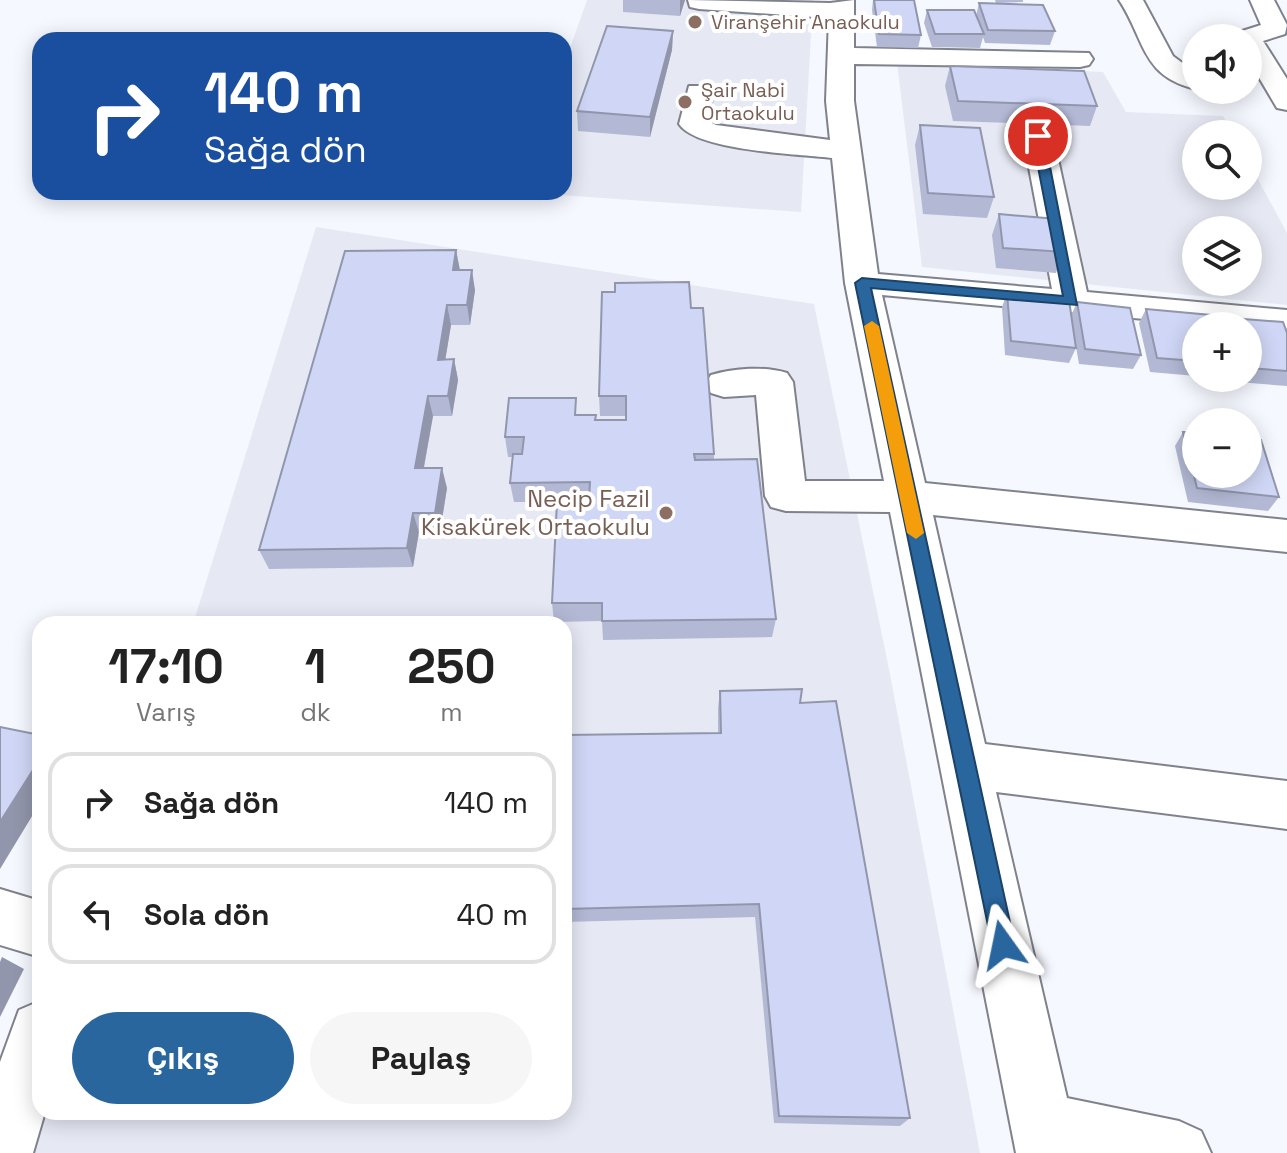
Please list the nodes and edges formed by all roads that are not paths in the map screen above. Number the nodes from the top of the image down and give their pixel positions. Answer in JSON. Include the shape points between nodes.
{"nodes":[{"id":1,"x":1131,"y":0,"type":"edge"},
{"id":2,"x":1262,"y":0,"type":"edge"},
{"id":3,"x":699,"y":2,"type":"edge"},
{"id":4,"x":842,"y":6,"type":"edge"},
{"id":5,"x":840,"y":56,"type":"junction"},
{"id":6,"x":1080,"y":59,"type":"dead end"},
{"id":7,"x":1182,"y":77,"type":"edge"},
{"id":8,"x":1270,"y":90,"type":"edge"},
{"id":9,"x":699,"y":92,"type":"dead end"},
{"id":10,"x":1038,"y":136,"type":"dead end"},
{"id":11,"x":846,"y":151,"type":"junction"},
{"id":12,"x":862,"y":283,"type":"junction"},
{"id":13,"x":1072,"y":301,"type":"junction"},
{"id":14,"x":1287,"y":321,"type":"edge"},
{"id":15,"x":724,"y":384,"type":"dead end"},
{"id":16,"x":908,"y":497,"type":"junction"},
{"id":17,"x":1287,"y":536,"type":"edge"},
{"id":18,"x":965,"y":765,"type":"junction"},
{"id":19,"x":1287,"y":805,"type":"edge"},
{"id":20,"x":0,"y":917,"type":"edge"},
{"id":21,"x":32,"y":927,"type":"edge"},
{"id":22,"x":32,"y":1056,"type":"edge"},
{"id":23,"x":1044,"y":1139,"type":"edge"},
{"id":24,"x":1,"y":1153,"type":"edge"},
{"id":25,"x":1179,"y":1153,"type":"edge"}],
"edges":[{"from":1,"to":7,"type":"street","via":[[1164,66]]},
{"from":2,"to":8,"type":"street","via":[[1276,29],[1248,37],[1264,60]]},
{"from":3,"to":4,"type":"street"},
{"from":4,"to":5,"type":"street"},
{"from":5,"to":6,"type":"street"},
{"from":5,"to":11,"type":"street"},
{"from":9,"to":11,"type":"street","via":[[693,124],[709,133]]},
{"from":10,"to":13,"type":"street"},
{"from":11,"to":12,"type":"street"},
{"from":12,"to":13,"type":"street"},
{"from":12,"to":16,"type":"street"},
{"from":13,"to":14,"type":"street"},
{"from":15,"to":16,"type":"street","via":[[774,382],[786,496]]},
{"from":16,"to":17,"type":"street"},
{"from":16,"to":18,"type":"street"},
{"from":18,"to":19,"type":"street"},
{"from":18,"to":23,"type":"street"},
{"from":20,"to":21,"type":"street"},
{"from":22,"to":24,"type":"street"},
{"from":23,"to":25,"type":"street"}]}
